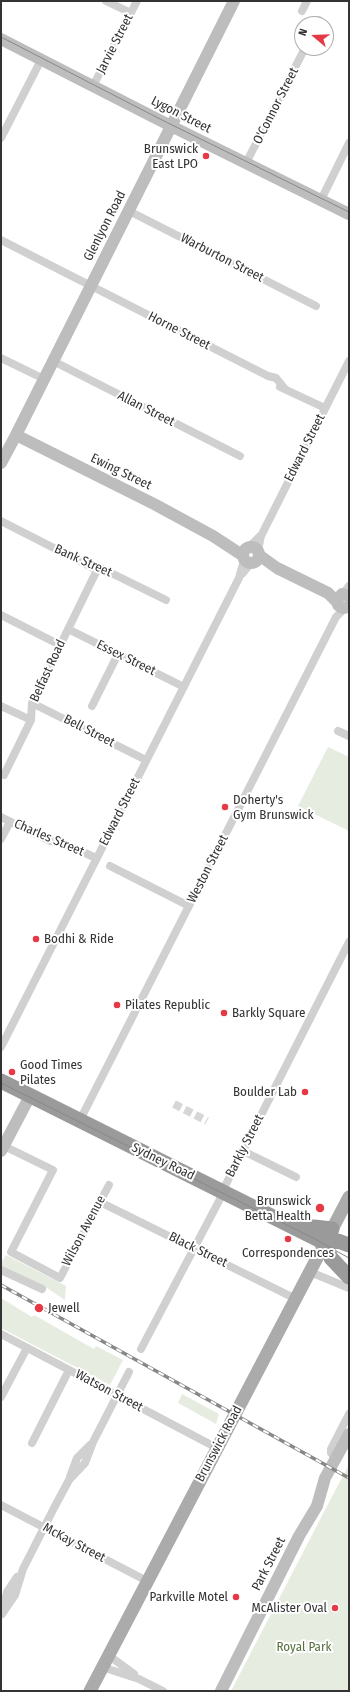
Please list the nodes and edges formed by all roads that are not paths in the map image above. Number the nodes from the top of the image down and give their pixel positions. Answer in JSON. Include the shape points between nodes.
{"nodes":[{"id":1,"x":106,"y":1,"type":"edge"},
{"id":2,"x":137,"y":1,"type":"edge"},
{"id":3,"x":234,"y":1,"type":"edge"},
{"id":4,"x":307,"y":1,"type":"edge"},
{"id":5,"x":302,"y":11,"type":"dead end"},
{"id":6,"x":131,"y":13,"type":"junction"},
{"id":7,"x":1,"y":39,"type":"edge"},
{"id":8,"x":301,"y":56,"type":"edge"},
{"id":9,"x":41,"y":60,"type":"junction"},
{"id":10,"x":93,"y":86,"type":"junction"},
{"id":11,"x":171,"y":126,"type":"junction"},
{"id":12,"x":1,"y":138,"type":"edge"},
{"id":13,"x":349,"y":143,"type":"edge"},
{"id":14,"x":246,"y":163,"type":"junction"},
{"id":15,"x":321,"y":200,"type":"junction"},
{"id":16,"x":129,"y":211,"type":"junction"},
{"id":17,"x":349,"y":214,"type":"edge"},
{"id":18,"x":1,"y":240,"type":"edge"},
{"id":19,"x":91,"y":285,"type":"junction"},
{"id":20,"x":316,"y":306,"type":"dead end"},
{"id":21,"x":1,"y":358,"type":"edge"},
{"id":22,"x":53,"y":361,"type":"junction"},
{"id":23,"x":349,"y":361,"type":"edge"},
{"id":24,"x":44,"y":379,"type":"junction"},
{"id":25,"x":325,"y":408,"type":"junction"},
{"id":26,"x":16,"y":435,"type":"junction"},
{"id":27,"x":240,"y":456,"type":"dead end"},
{"id":28,"x":1,"y":463,"type":"edge"},
{"id":29,"x":1,"y":521,"type":"edge"},
{"id":30,"x":251,"y":555,"type":"junction"},
{"id":31,"x":97,"y":570,"type":"junction"},
{"id":32,"x":166,"y":600,"type":"dead end"},
{"id":33,"x":345,"y":601,"type":"edge"},
{"id":34,"x":1,"y":615,"type":"edge"},
{"id":35,"x":68,"y":629,"type":"junction"},
{"id":36,"x":60,"y":645,"type":"junction"},
{"id":37,"x":118,"y":654,"type":"junction"},
{"id":38,"x":184,"y":687,"type":"junction"},
{"id":39,"x":32,"y":702,"type":"junction"},
{"id":40,"x":1,"y":706,"type":"edge"},
{"id":41,"x":92,"y":706,"type":"dead end"},
{"id":42,"x":31,"y":720,"type":"junction"},
{"id":43,"x":338,"y":731,"type":"dead end"},
{"id":44,"x":349,"y":736,"type":"edge"},
{"id":45,"x":146,"y":760,"type":"junction"},
{"id":46,"x":4,"y":775,"type":"dead end"},
{"id":47,"x":1,"y":817,"type":"edge"},
{"id":48,"x":10,"y":822,"type":"junction"},
{"id":49,"x":1,"y":839,"type":"edge"},
{"id":50,"x":96,"y":858,"type":"junction"},
{"id":51,"x":110,"y":866,"type":"dead end"},
{"id":52,"x":189,"y":906,"type":"junction"},
{"id":53,"x":349,"y":942,"type":"edge"},
{"id":54,"x":1,"y":1047,"type":"edge"},
{"id":55,"x":1,"y":1082,"type":"edge"},
{"id":56,"x":30,"y":1096,"type":"junction"},
{"id":57,"x":80,"y":1120,"type":"junction"},
{"id":58,"x":2,"y":1148,"type":"edge"},
{"id":59,"x":243,"y":1151,"type":"junction"},
{"id":60,"x":296,"y":1177,"type":"dead end"},
{"id":61,"x":109,"y":1185,"type":"dead end"},
{"id":62,"x":223,"y":1191,"type":"junction"},
{"id":63,"x":349,"y":1197,"type":"edge"},
{"id":64,"x":100,"y":1202,"type":"junction"},
{"id":65,"x":296,"y":1228,"type":"junction"},
{"id":66,"x":332,"y":1229,"type":"junction"},
{"id":67,"x":325,"y":1243,"type":"junction"},
{"id":68,"x":349,"y":1245,"type":"edge"},
{"id":69,"x":195,"y":1248,"type":"junction"},
{"id":70,"x":1,"y":1270,"type":"edge"},
{"id":71,"x":310,"y":1272,"type":"junction"},
{"id":72,"x":349,"y":1277,"type":"edge"},
{"id":73,"x":349,"y":1288,"type":"edge"},
{"id":74,"x":42,"y":1289,"type":"dead end"},
{"id":75,"x":296,"y":1299,"type":"junction"},
{"id":76,"x":1,"y":1334,"type":"edge"},
{"id":77,"x":27,"y":1348,"type":"junction"},
{"id":78,"x":141,"y":1349,"type":"dead end"},
{"id":79,"x":69,"y":1370,"type":"junction"},
{"id":80,"x":129,"y":1372,"type":"dead end"},
{"id":81,"x":116,"y":1395,"type":"junction"},
{"id":82,"x":1,"y":1397,"type":"edge"},
{"id":83,"x":349,"y":1414,"type":"edge"},
{"id":84,"x":349,"y":1434,"type":"edge"},
{"id":85,"x":32,"y":1443,"type":"dead end"},
{"id":86,"x":218,"y":1448,"type":"junction"},
{"id":87,"x":336,"y":1458,"type":"junction"},
{"id":88,"x":1,"y":1505,"type":"edge"},
{"id":89,"x":44,"y":1528,"type":"junction"},
{"id":90,"x":147,"y":1581,"type":"junction"},
{"id":91,"x":2,"y":1615,"type":"edge"},
{"id":92,"x":246,"y":1640,"type":"junction"},
{"id":93,"x":108,"y":1655,"type":"junction"},
{"id":94,"x":102,"y":1667,"type":"junction"},
{"id":95,"x":139,"y":1678,"type":"junction"},
{"id":96,"x":90,"y":1691,"type":"edge"},
{"id":97,"x":163,"y":1691,"type":"edge"},
{"id":98,"x":214,"y":1691,"type":"edge"},
{"id":99,"x":221,"y":1691,"type":"edge"}],
"edges":[{"from":1,"to":6,"type":"street"},
{"from":2,"to":6,"type":"street","name":"Jarvie Street"},
{"from":3,"to":11,"type":"street","name":"Glenlyon Road"},
{"from":4,"to":5,"type":"street"},
{"from":6,"to":10,"type":"street","name":"Jarvie Street"},
{"from":7,"to":9,"type":"street","name":"Lygon Street"},
{"from":8,"to":14,"type":"street","name":"O'Connor Street"},
{"from":9,"to":10,"type":"street","name":"Lygon Street"},
{"from":9,"to":12,"type":"street"},
{"from":10,"to":11,"type":"street","name":"Lygon Street"},
{"from":11,"to":14,"type":"street","name":"Lygon Street"},
{"from":11,"to":16,"type":"street","name":"Glenlyon Road"},
{"from":13,"to":15,"type":"street"},
{"from":14,"to":15,"type":"street","name":"Lygon Street"},
{"from":15,"to":17,"type":"street","name":"Lygon Street"},
{"from":16,"to":19,"type":"street","name":"Glenlyon Road"},
{"from":16,"to":20,"type":"street","name":"Warburton Street"},
{"from":18,"to":19,"type":"street","name":"Horne Street"},
{"from":19,"to":22,"type":"street","name":"Glenlyon Road"},
{"from":19,"to":25,"type":"street","name":"Horne Street","via":[[276,378],[285,388]]},
{"from":21,"to":24,"type":"street"},
{"from":22,"to":24,"type":"street","name":"Glenlyon Road"},
{"from":22,"to":27,"type":"street","name":"Allan Street"},
{"from":23,"to":25,"type":"street","name":"Edward Street"},
{"from":24,"to":26,"type":"street","name":"Glenlyon Road"},
{"from":25,"to":30,"type":"street","name":"Edward Street"},
{"from":26,"to":28,"type":"street","name":"Glenlyon Road"},
{"from":26,"to":30,"type":"street","name":"Ewing Street"},
{"from":29,"to":31,"type":"street","name":"Bank Street"},
{"from":30,"to":33,"type":"street","name":"Ewing Street"},
{"from":30,"to":38,"type":"street","name":"Edward Street"},
{"from":31,"to":32,"type":"street","name":"Bank Street","via":[[101,568]]},
{"from":31,"to":35,"type":"street","name":"Belfast Road"},
{"from":33,"to":52,"type":"street","name":"Weston Street"},
{"from":34,"to":36,"type":"street"},
{"from":35,"to":36,"type":"street","name":"Belfast Road"},
{"from":35,"to":37,"type":"street","name":"Essex Street"},
{"from":36,"to":39,"type":"street","name":"Belfast Road"},
{"from":37,"to":38,"type":"street","name":"Essex Street"},
{"from":37,"to":41,"type":"street"},
{"from":38,"to":45,"type":"street","name":"Edward Street"},
{"from":39,"to":42,"type":"street","name":"Belfast Road"},
{"from":39,"to":45,"type":"street","name":"Bell Street"},
{"from":40,"to":42,"type":"street"},
{"from":42,"to":46,"type":"street","name":"Belfast Road"},
{"from":43,"to":44,"type":"street"},
{"from":45,"to":50,"type":"street","name":"Edward Street"},
{"from":47,"to":48,"type":"street","name":"Charles Street"},
{"from":48,"to":49,"type":"street"},
{"from":48,"to":50,"type":"street","name":"Charles Street","via":[[50,841],[61,842]]},
{"from":50,"to":54,"type":"street","name":"Edward Street"},
{"from":51,"to":52,"type":"street"},
{"from":52,"to":57,"type":"street","name":"Weston Street"},
{"from":53,"to":59,"type":"street","name":"Barkly Street"},
{"from":55,"to":56,"type":"highway","name":"Sydney Road"},
{"from":56,"to":57,"type":"highway","name":"Sydney Road"},
{"from":56,"to":58,"type":"street"},
{"from":57,"to":62,"type":"highway","name":"Sydney Road"},
{"from":58,"to":64,"type":"street","name":"Wilson Avenue","via":[[52,1170],[11,1252],[60,1278]]},
{"from":59,"to":60,"type":"street"},
{"from":59,"to":62,"type":"street","name":"Barkly Street"},
{"from":61,"to":64,"type":"street","name":"Wilson Avenue"},
{"from":62,"to":65,"type":"highway","name":"Sydney Road"},
{"from":62,"to":69,"type":"street","name":"Barkly Street"},
{"from":63,"to":66,"type":"main road","name":"Brunswick Road"},
{"from":64,"to":69,"type":"street","name":"Black Street"},
{"from":65,"to":66,"type":"highway"},
{"from":65,"to":67,"type":"highway","name":"Sydney Road"},
{"from":66,"to":67,"type":"main road","name":"Brunswick Road"},
{"from":67,"to":68,"type":"highway","via":[[338,1241]]},
{"from":67,"to":71,"type":"main road","name":"Brunswick Road"},
{"from":67,"to":72,"type":"highway","via":[[330,1256]]},
{"from":69,"to":75,"type":"street","name":"Black Street"},
{"from":69,"to":78,"type":"street","name":"Barkly Street"},
{"from":70,"to":74,"type":"street"},
{"from":71,"to":73,"type":"street"},
{"from":71,"to":75,"type":"main road","name":"Brunswick Road"},
{"from":75,"to":86,"type":"main road","name":"Brunswick Road"},
{"from":76,"to":77,"type":"street","name":"Watson Street"},
{"from":77,"to":79,"type":"street","name":"Watson Street"},
{"from":77,"to":82,"type":"street"},
{"from":79,"to":81,"type":"street","name":"Watson Street"},
{"from":79,"to":85,"type":"street"},
{"from":80,"to":81,"type":"street"},
{"from":81,"to":86,"type":"street","name":"Watson Street"},
{"from":81,"to":89,"type":"street","via":[[84,1466],[69,1480]]},
{"from":83,"to":87,"type":"street","name":"Park Street","via":[[331,1451]]},
{"from":84,"to":87,"type":"street","name":"Park Street"},
{"from":86,"to":90,"type":"main road","name":"Brunswick Road"},
{"from":87,"to":92,"type":"street","name":"Park Street","via":[[319,1488],[307,1522]]},
{"from":88,"to":89,"type":"street","name":"McKay Street"},
{"from":89,"to":90,"type":"street","name":"McKay Street"},
{"from":89,"to":91,"type":"street","via":[[23,1569],[7,1592]]},
{"from":90,"to":93,"type":"main road","name":"Brunswick Road"},
{"from":92,"to":98,"type":"street","name":"Park Street"},
{"from":92,"to":99,"type":"street","name":"Park Street"},
{"from":93,"to":94,"type":"main road","name":"Brunswick Road"},
{"from":93,"to":95,"type":"street"},
{"from":94,"to":95,"type":"street"},
{"from":94,"to":96,"type":"main road","name":"Brunswick Road"},
{"from":95,"to":97,"type":"street"}]}
